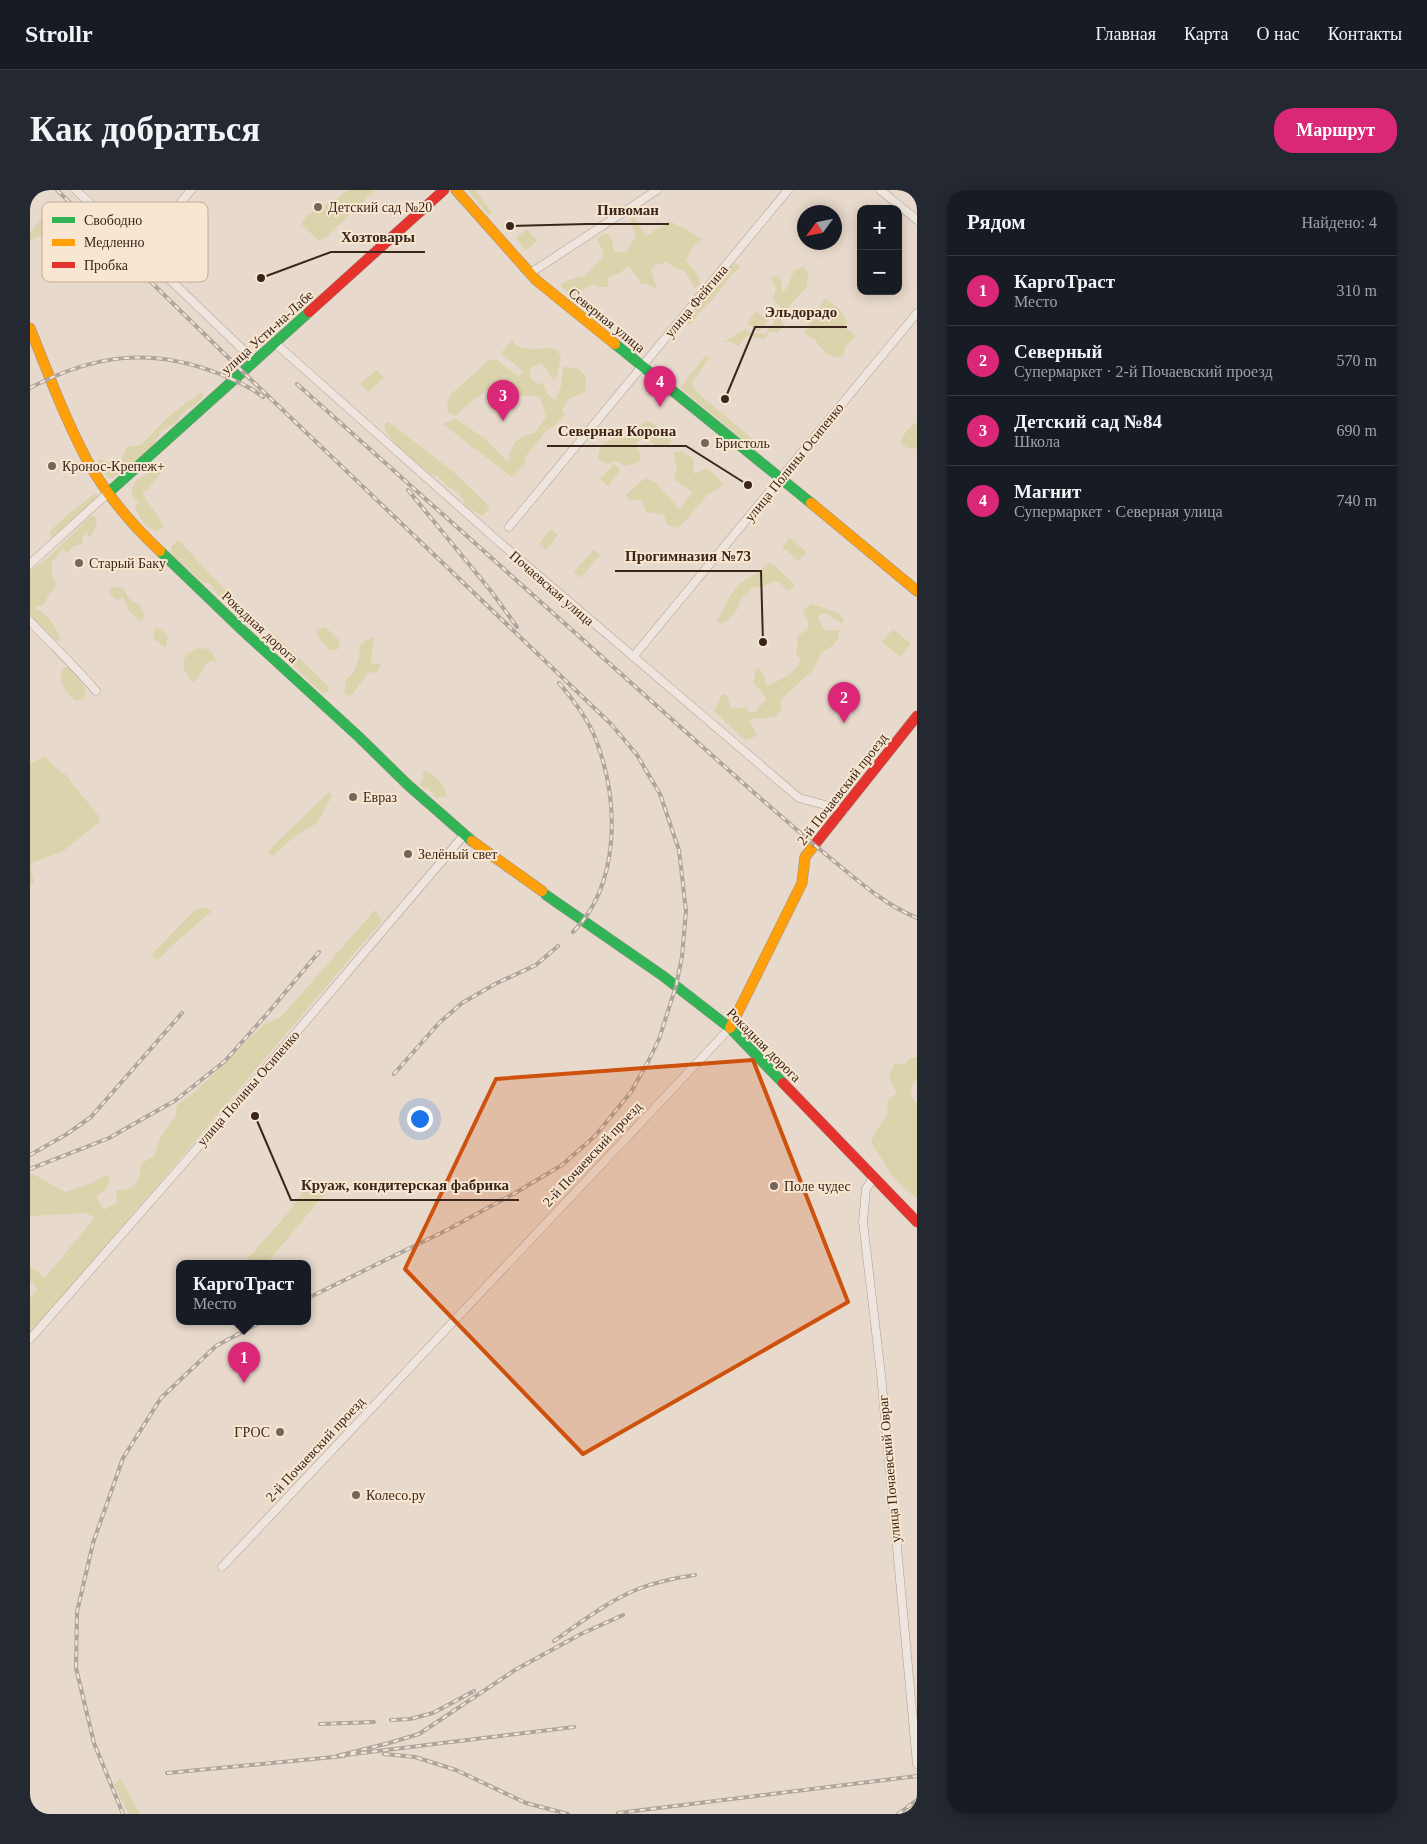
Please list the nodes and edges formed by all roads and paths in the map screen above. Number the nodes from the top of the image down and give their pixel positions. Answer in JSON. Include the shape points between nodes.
{"nodes":[{"id":1,"x":76,"y":190,"type":"edge"},
{"id":2,"x":190,"y":190,"type":"edge"},
{"id":3,"x":444,"y":190,"type":"edge"},
{"id":4,"x":456,"y":190,"type":"edge"},
{"id":5,"x":658,"y":190,"type":"edge"},
{"id":6,"x":788,"y":190,"type":"edge"},
{"id":7,"x":880,"y":190,"type":"edge"},
{"id":8,"x":88,"y":202,"type":"edge"},
{"id":9,"x":181,"y":202,"type":"edge"},
{"id":10,"x":917,"y":220,"type":"edge"},
{"id":11,"x":530,"y":274,"type":"junction"},
{"id":12,"x":172,"y":282,"type":"edge"},
{"id":13,"x":917,"y":313,"type":"edge"},
{"id":14,"x":30,"y":328,"type":"edge"},
{"id":15,"x":274,"y":343,"type":"junction"},
{"id":16,"x":255,"y":361,"type":"junction"},
{"id":17,"x":642,"y":366,"type":"junction"},
{"id":18,"x":781,"y":478,"type":"junction"},
{"id":19,"x":108,"y":493,"type":"junction"},
{"id":20,"x":509,"y":527,"type":"dead end"},
{"id":21,"x":30,"y":564,"type":"edge"},
{"id":22,"x":917,"y":591,"type":"edge"},
{"id":23,"x":30,"y":621,"type":"edge"},
{"id":24,"x":633,"y":657,"type":"junction"},
{"id":25,"x":96,"y":691,"type":"dead end"},
{"id":26,"x":917,"y":716,"type":"edge"},
{"id":27,"x":844,"y":810,"type":"junction"},
{"id":28,"x":464,"y":835,"type":"junction"},
{"id":29,"x":730,"y":1028,"type":"junction"},
{"id":30,"x":874,"y":1177,"type":"junction"},
{"id":31,"x":917,"y":1222,"type":"edge"},
{"id":32,"x":30,"y":1339,"type":"edge"},
{"id":33,"x":222,"y":1567,"type":"dead end"},
{"id":34,"x":917,"y":1764,"type":"edge"}],
"edges":[{"from":1,"to":8,"type":"street"},
{"from":2,"to":9,"type":"street"},
{"from":3,"to":15,"type":"street","name":"улица Усти-на-Лабе"},
{"from":4,"to":11,"type":"street","name":"Северная улица"},
{"from":5,"to":11,"type":"street"},
{"from":6,"to":17,"type":"street","name":"улица Фейгина"},
{"from":7,"to":10,"type":"street"},
{"from":11,"to":17,"type":"street","name":"Северная улица"},
{"from":12,"to":16,"type":"street"},
{"from":13,"to":18,"type":"street","name":"улица Полины Осипенко"},
{"from":14,"to":19,"type":"street","name":"Рокадная дорога","via":[[66,415]]},
{"from":15,"to":16,"type":"street","name":"улица Усти-на-Лабе"},
{"from":15,"to":24,"type":"street","name":"Почаевская улица"},
{"from":16,"to":19,"type":"street","name":"улица Усти-на-Лабе"},
{"from":17,"to":18,"type":"street","name":"Северная улица"},
{"from":17,"to":20,"type":"street","name":"улица Фейгина"},
{"from":18,"to":22,"type":"street","name":"Северная улица"},
{"from":18,"to":24,"type":"street","name":"улица Полины Осипенко"},
{"from":19,"to":21,"type":"street"},
{"from":19,"to":28,"type":"street","name":"Рокадная дорога","via":[[156,548]]},
{"from":23,"to":25,"type":"street"},
{"from":24,"to":27,"type":"street","name":"Почаевская улица","via":[[799,798]]},
{"from":26,"to":27,"type":"street","name":"2-й Почаевский проезд"},
{"from":27,"to":29,"type":"street","name":"2-й Почаевский проезд","via":[[805,857],[802,884]]},
{"from":28,"to":29,"type":"street","name":"Рокадная дорога","via":[[663,976]]},
{"from":28,"to":32,"type":"street","name":"улица Полины Осипенко"},
{"from":29,"to":30,"type":"street","name":"Рокадная дорога"},
{"from":29,"to":33,"type":"street","name":"2-й Почаевский проезд"},
{"from":30,"to":31,"type":"street","name":"Рокадная дорога"},
{"from":30,"to":34,"type":"street","name":"улица Почаевский Овраг","via":[[866,1189],[863,1222],[881,1374]]}]}
